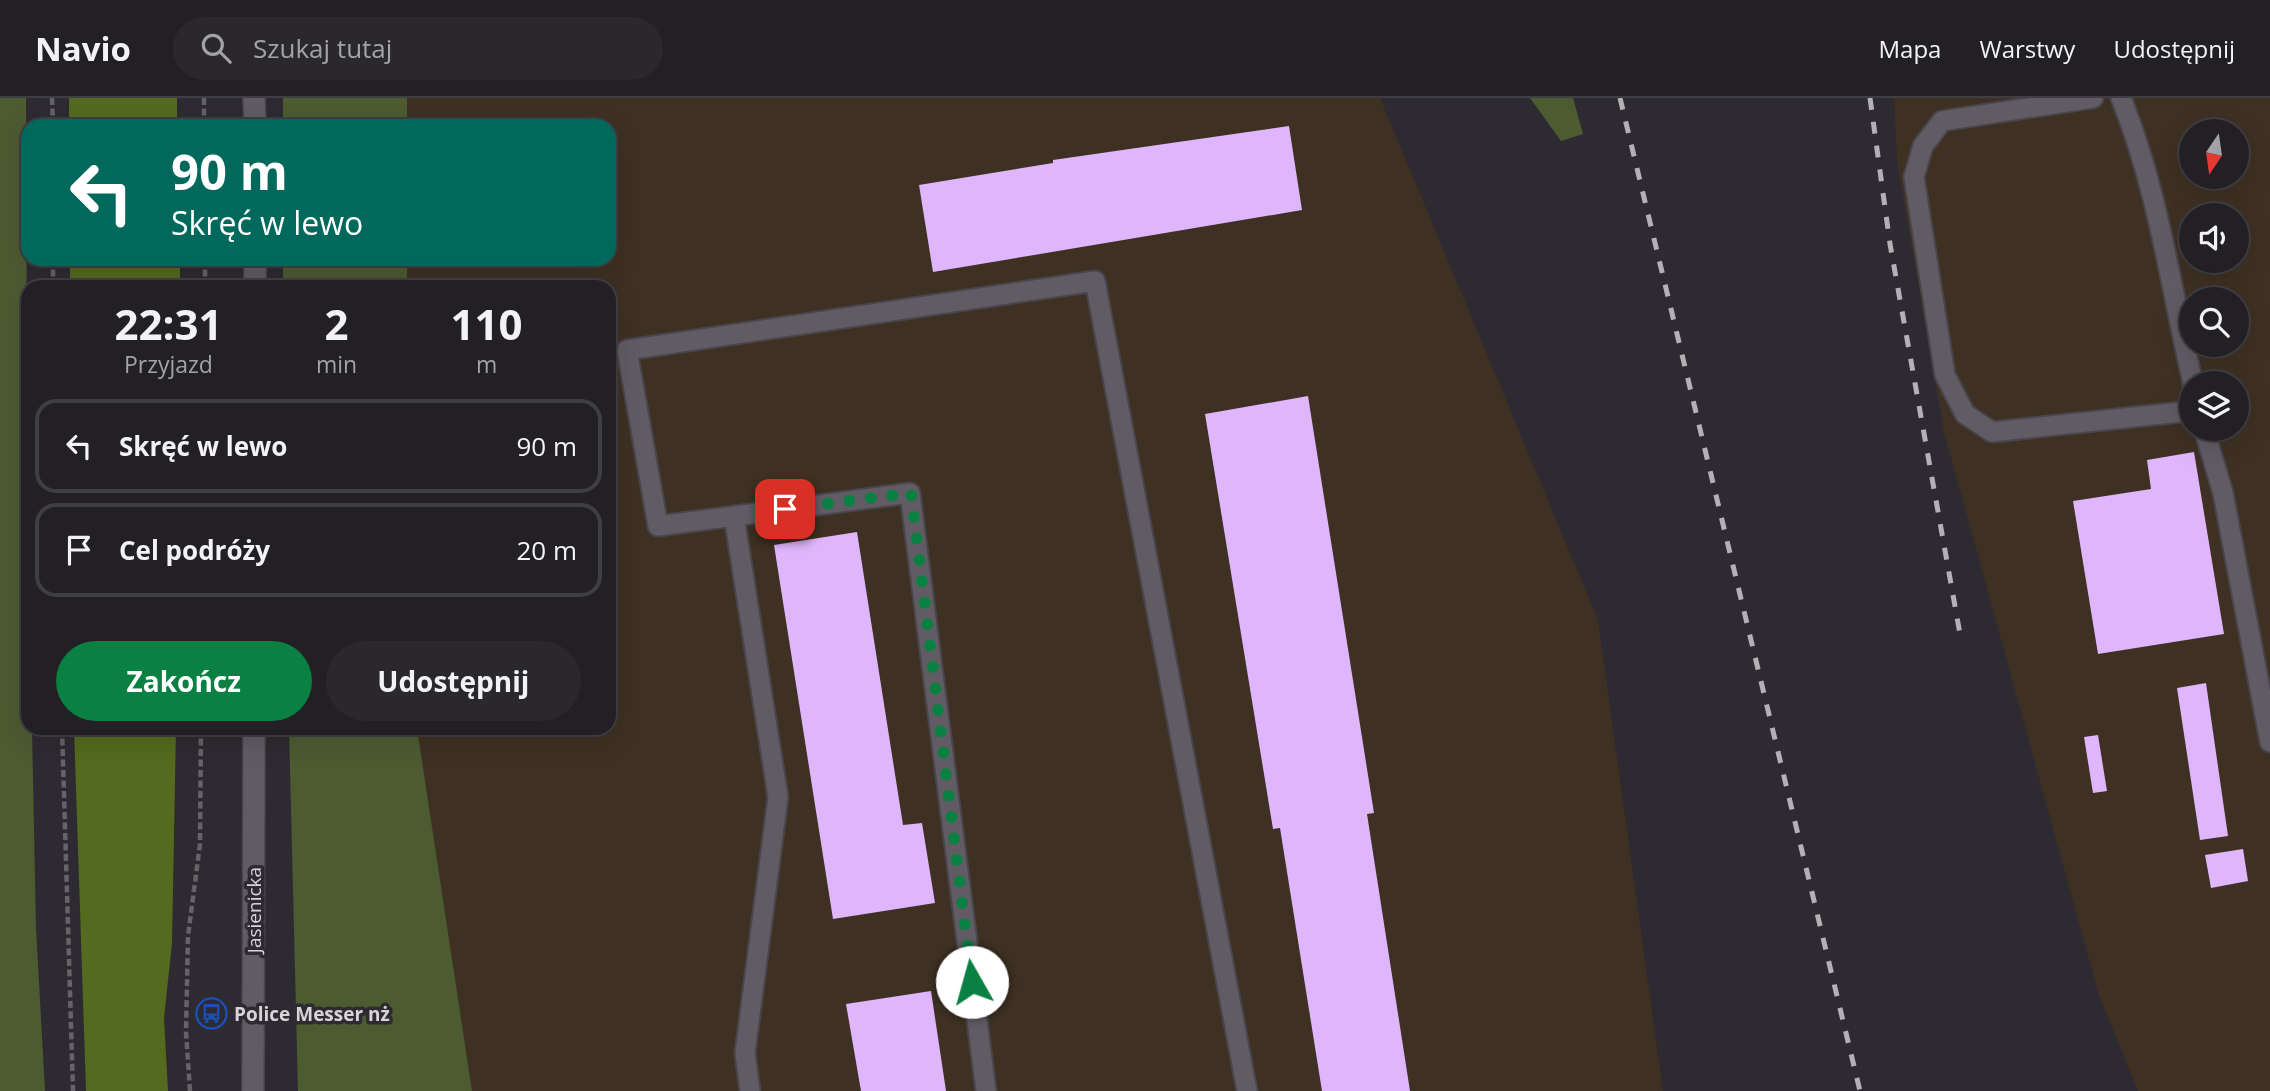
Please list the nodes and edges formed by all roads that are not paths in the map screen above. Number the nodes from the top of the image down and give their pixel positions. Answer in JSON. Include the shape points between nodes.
{"nodes":[{"id":1,"x":254,"y":98,"type":"edge"},
{"id":2,"x":2092,"y":98,"type":"edge"},
{"id":3,"x":2120,"y":98,"type":"edge"},
{"id":4,"x":254,"y":119,"type":"edge"},
{"id":5,"x":2191,"y":371,"type":"edge"},
{"id":6,"x":2179,"y":412,"type":"edge"},
{"id":7,"x":2208,"y":441,"type":"edge"},
{"id":8,"x":734,"y":516,"type":"junction"},
{"id":9,"x":254,"y":735,"type":"edge"},
{"id":10,"x":2270,"y":742,"type":"edge"},
{"id":11,"x":253,"y":1091,"type":"edge"},
{"id":12,"x":750,"y":1091,"type":"edge"},
{"id":13,"x":986,"y":1091,"type":"edge"},
{"id":14,"x":1247,"y":1091,"type":"edge"}],
"edges":[{"from":1,"to":4,"type":"main road"},
{"from":2,"to":6,"type":"lane","via":[[1942,121],[1923,146],[1914,177],[1945,375],[1965,414],[1992,432]]},
{"from":3,"to":5,"type":"lane","via":[[2138,141],[2166,244]]},
{"from":7,"to":10,"type":"lane","via":[[2223,493]]},
{"from":8,"to":12,"type":"lane","via":[[778,797],[745,1053]]},
{"from":8,"to":13,"type":"lane","via":[[911,493]]},
{"from":8,"to":14,"type":"lane","via":[[658,526],[626,349],[1095,281]]},
{"from":9,"to":11,"type":"main road","name":"Jasienicka"}]}
